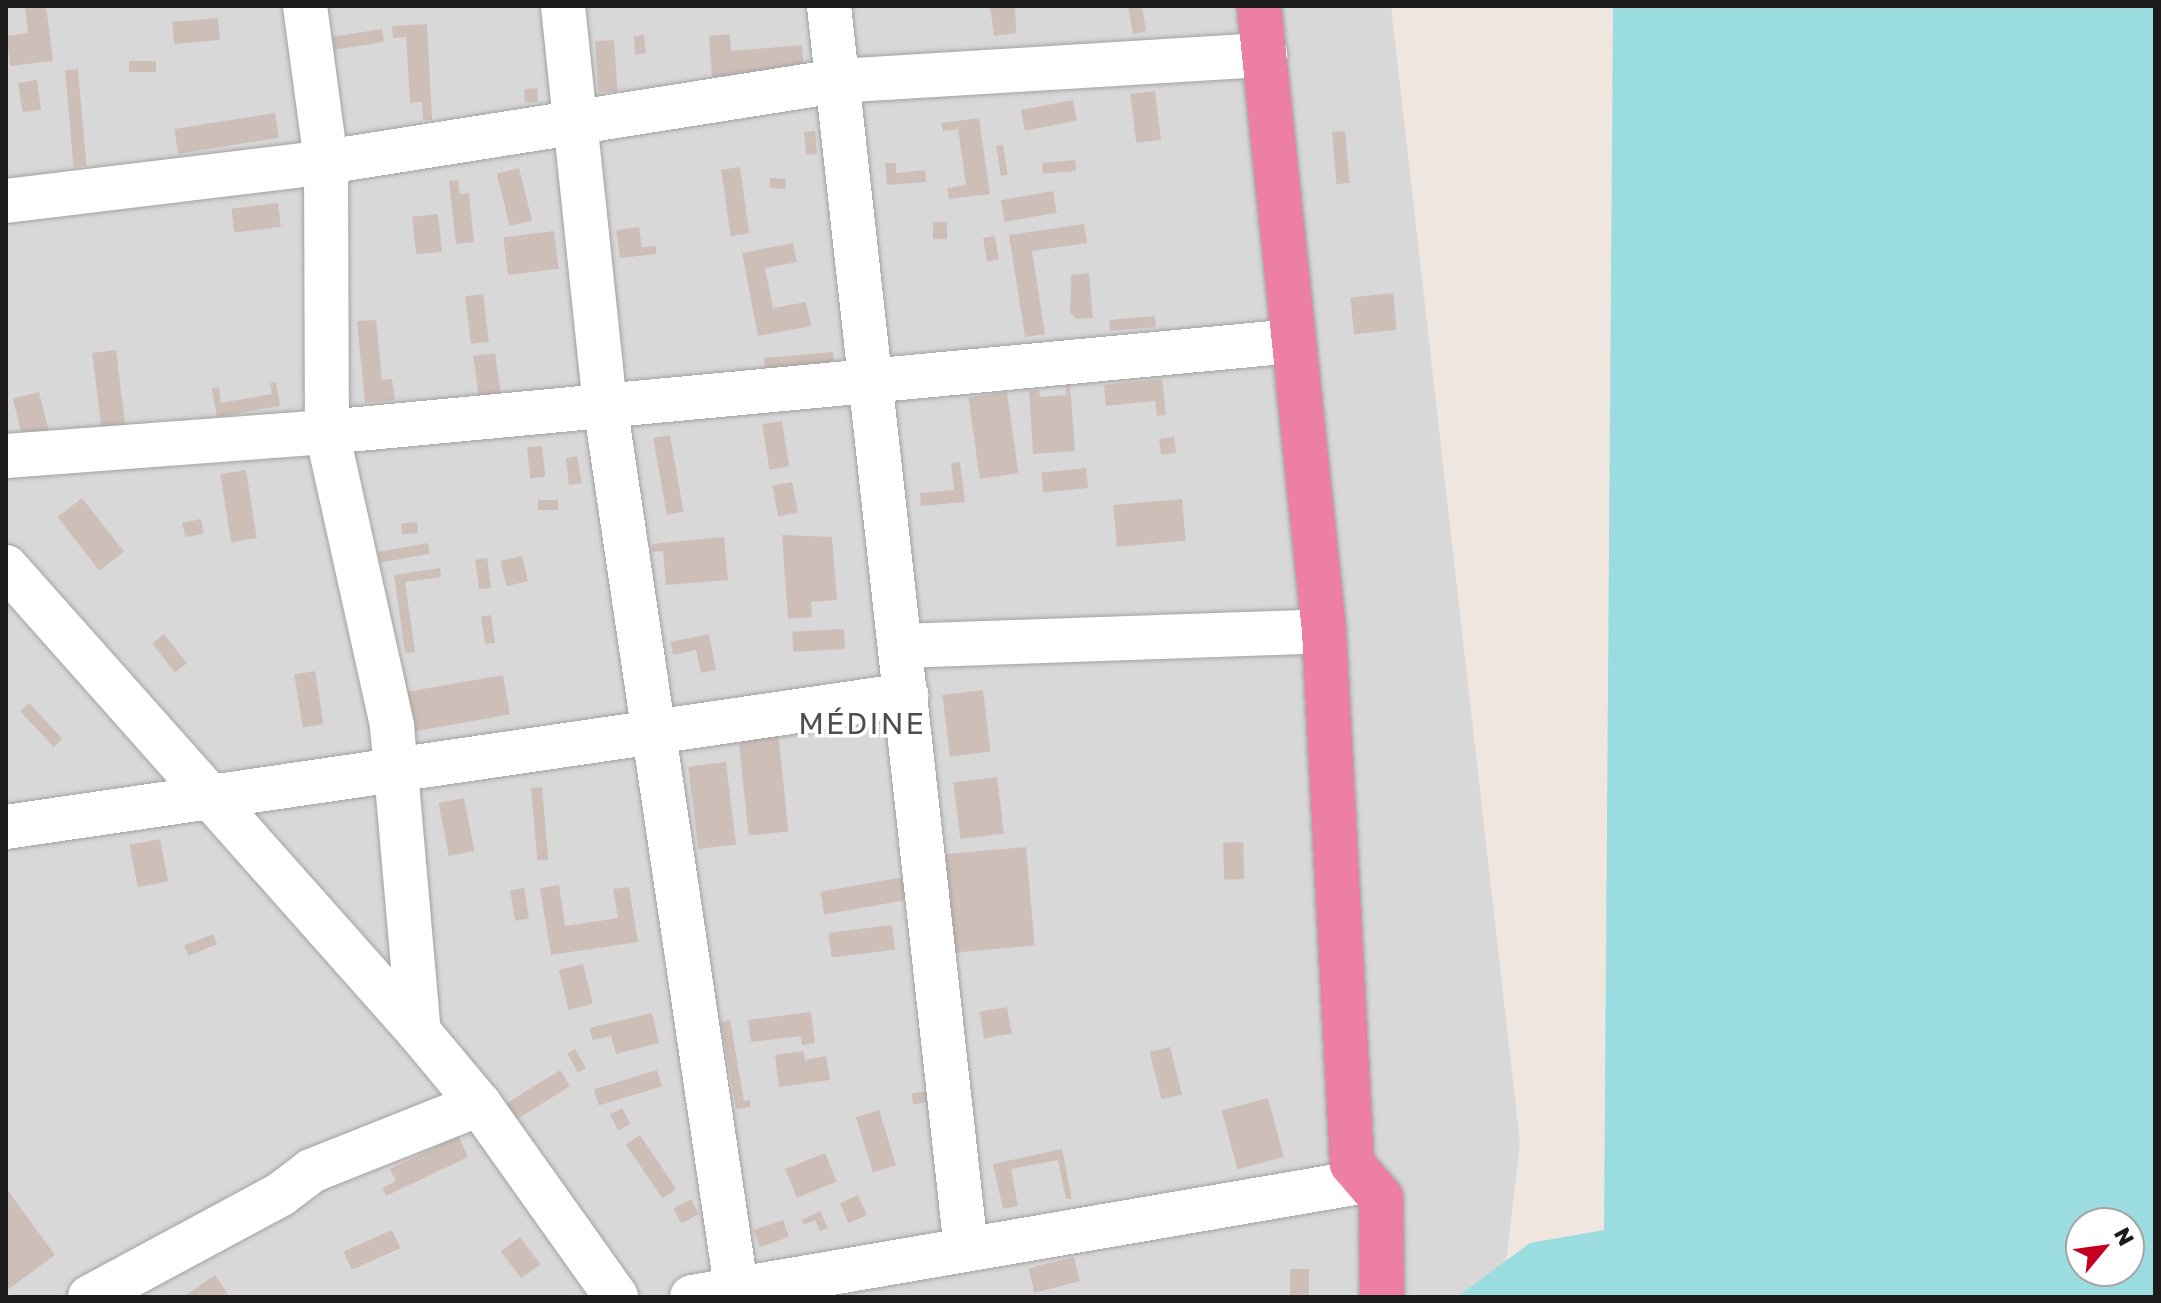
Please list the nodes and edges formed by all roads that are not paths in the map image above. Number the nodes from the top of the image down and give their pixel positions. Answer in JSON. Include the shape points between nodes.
{"nodes":[{"id":1,"x":305,"y":6,"type":"edge"},
{"id":2,"x":563,"y":6,"type":"edge"},
{"id":3,"x":829,"y":6,"type":"edge"},
{"id":4,"x":1259,"y":6,"type":"edge"},
{"id":5,"x":1265,"y":55,"type":"junction"},
{"id":6,"x":837,"y":81,"type":"junction"},
{"id":7,"x":574,"y":122,"type":"junction"},
{"id":8,"x":326,"y":162,"type":"junction"},
{"id":9,"x":6,"y":201,"type":"edge"},
{"id":10,"x":1294,"y":341,"type":"junction"},
{"id":11,"x":872,"y":381,"type":"junction"},
{"id":12,"x":605,"y":404,"type":"junction"},
{"id":13,"x":327,"y":432,"type":"junction"},
{"id":14,"x":6,"y":456,"type":"edge"},
{"id":15,"x":6,"y":567,"type":"edge"},
{"id":16,"x":1324,"y":631,"type":"junction"},
{"id":17,"x":900,"y":646,"type":"junction"},
{"id":18,"x":906,"y":695,"type":"junction"},
{"id":19,"x":654,"y":730,"type":"junction"},
{"id":20,"x":396,"y":774,"type":"junction"},
{"id":21,"x":213,"y":799,"type":"junction"},
{"id":22,"x":6,"y":827,"type":"edge"},
{"id":23,"x":419,"y":1032,"type":"junction"},
{"id":24,"x":479,"y":1104,"type":"junction"},
{"id":25,"x":1366,"y":1181,"type":"junction"},
{"id":26,"x":966,"y":1249,"type":"junction"},
{"id":27,"x":736,"y":1287,"type":"junction"},
{"id":28,"x":90,"y":1297,"type":"edge"},
{"id":29,"x":616,"y":1297,"type":"edge"},
{"id":30,"x":692,"y":1297,"type":"edge"},
{"id":31,"x":1382,"y":1297,"type":"edge"}],
"edges":[{"from":1,"to":8,"type":"street"},
{"from":2,"to":7,"type":"street"},
{"from":3,"to":6,"type":"street"},
{"from":4,"to":5,"type":"highway"},
{"from":5,"to":6,"type":"street"},
{"from":5,"to":10,"type":"highway"},
{"from":6,"to":7,"type":"street"},
{"from":6,"to":11,"type":"street"},
{"from":7,"to":8,"type":"street"},
{"from":7,"to":12,"type":"street"},
{"from":8,"to":9,"type":"street"},
{"from":8,"to":13,"type":"street"},
{"from":10,"to":11,"type":"street"},
{"from":10,"to":16,"type":"highway"},
{"from":11,"to":12,"type":"street"},
{"from":11,"to":17,"type":"street"},
{"from":12,"to":13,"type":"street"},
{"from":12,"to":19,"type":"street"},
{"from":13,"to":14,"type":"street"},
{"from":13,"to":20,"type":"street","via":[[392,726]]},
{"from":15,"to":21,"type":"street"},
{"from":16,"to":17,"type":"street"},
{"from":16,"to":25,"type":"highway","via":[[1352,1164]]},
{"from":17,"to":18,"type":"street"},
{"from":18,"to":19,"type":"street"},
{"from":18,"to":26,"type":"street"},
{"from":19,"to":20,"type":"street"},
{"from":19,"to":27,"type":"street"},
{"from":20,"to":21,"type":"street"},
{"from":20,"to":23,"type":"street"},
{"from":21,"to":22,"type":"street"},
{"from":21,"to":23,"type":"street"},
{"from":23,"to":24,"type":"street"},
{"from":24,"to":28,"type":"street","via":[[311,1171],[281,1194]]},
{"from":24,"to":29,"type":"street"},
{"from":25,"to":26,"type":"street"},
{"from":25,"to":31,"type":"highway","via":[[1381,1198]]},
{"from":26,"to":27,"type":"street"},
{"from":27,"to":30,"type":"street"}]}
